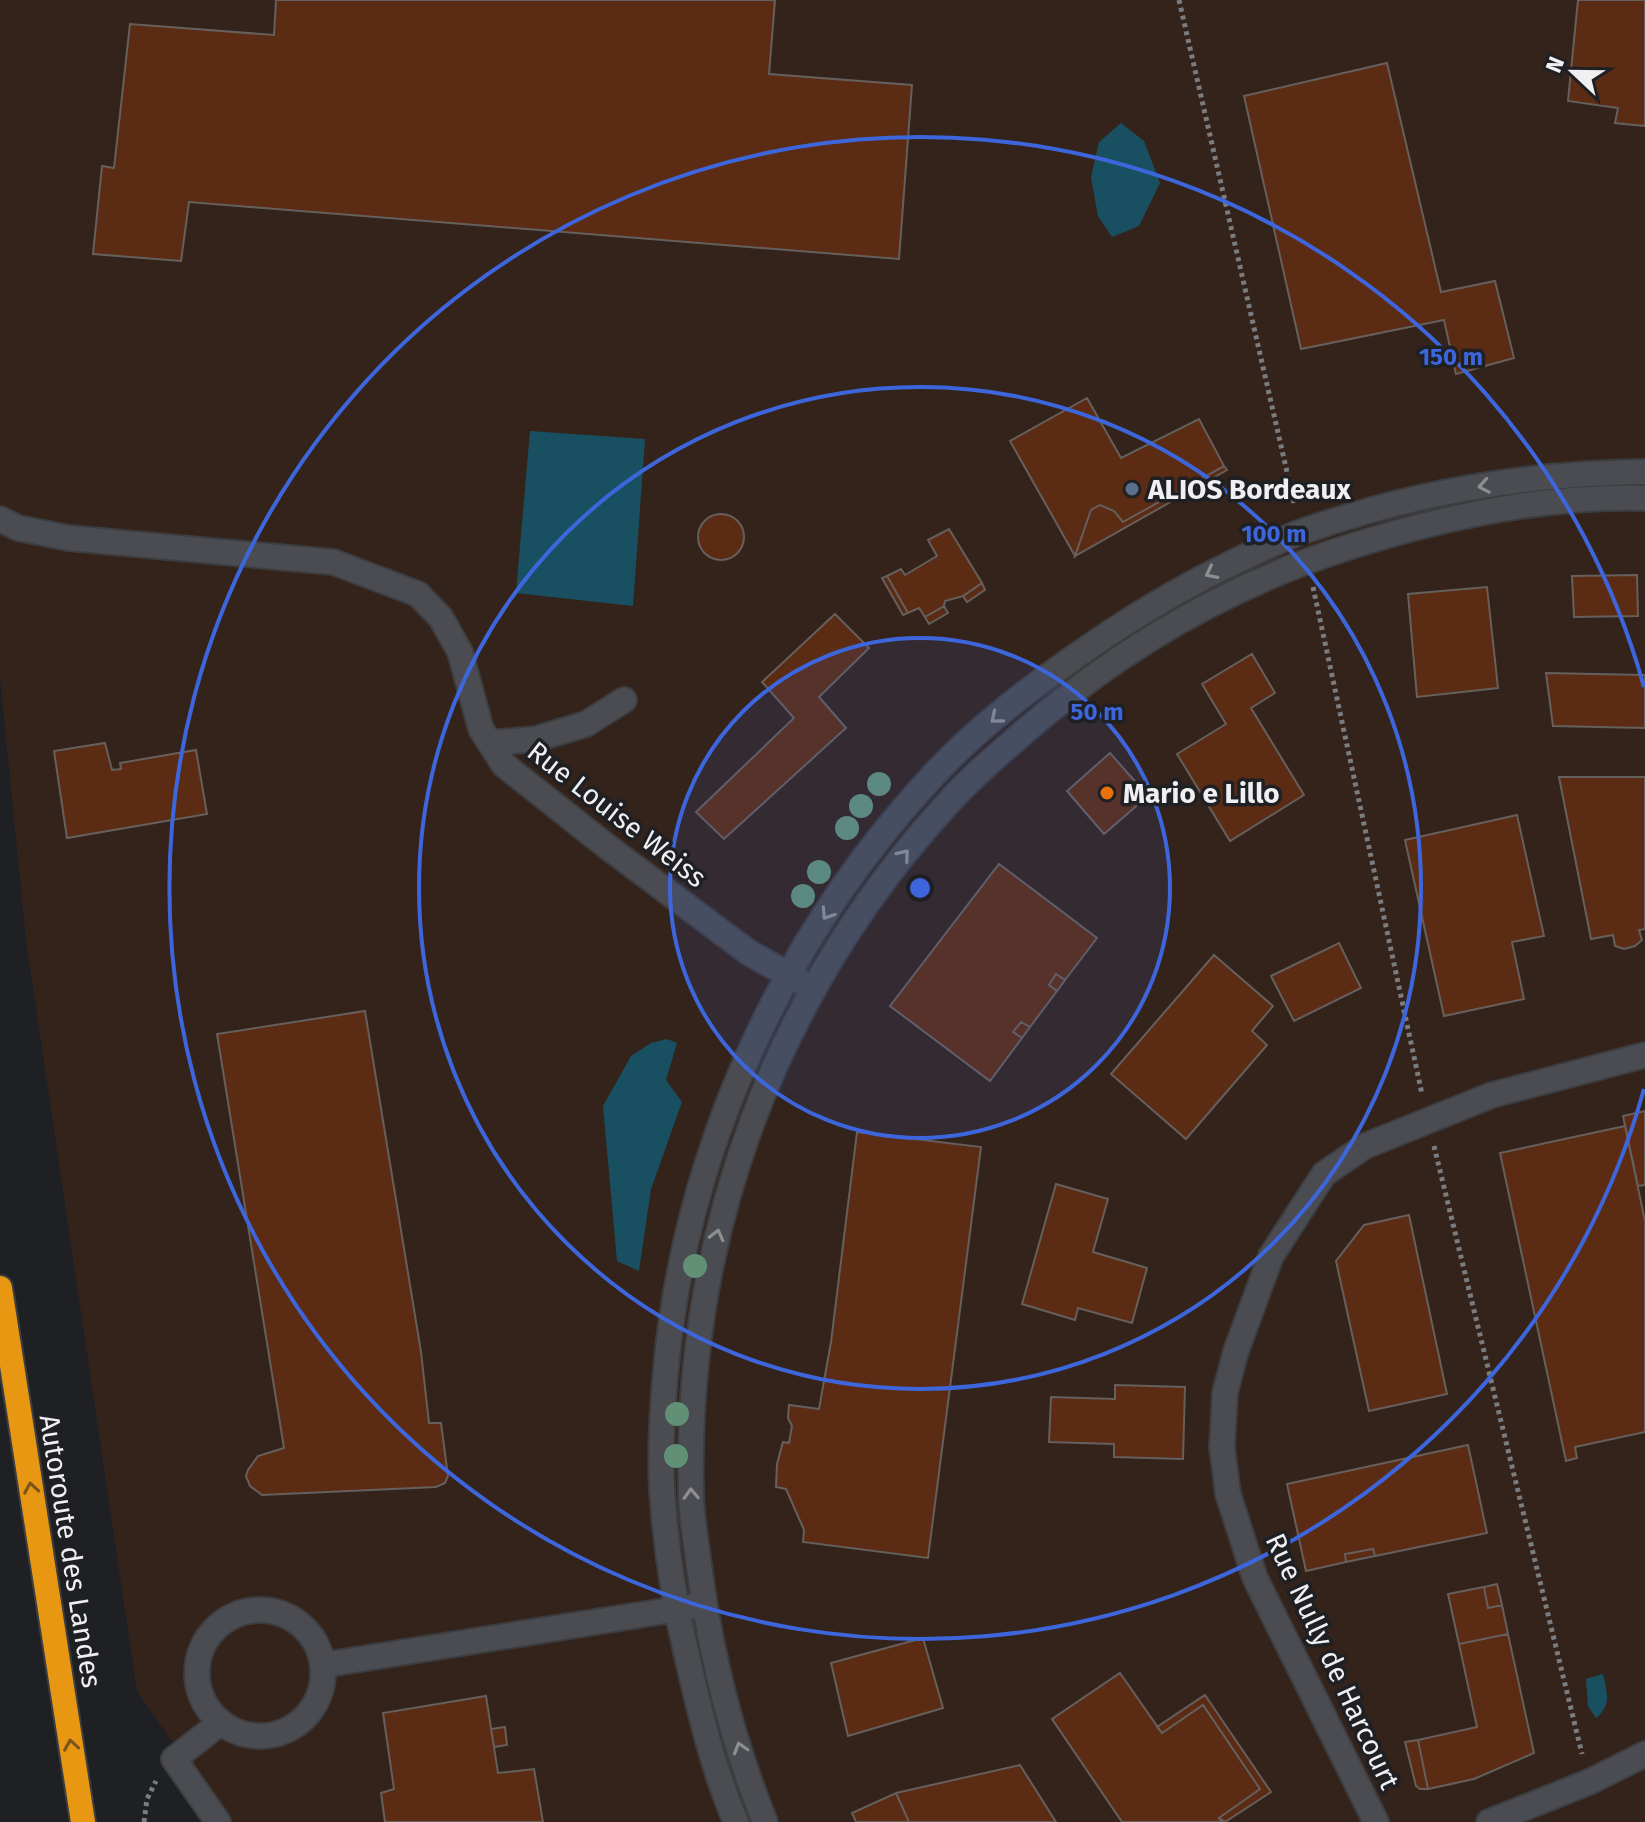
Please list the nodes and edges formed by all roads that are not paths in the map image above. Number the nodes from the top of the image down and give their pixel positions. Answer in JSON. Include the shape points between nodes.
{"nodes":[{"id":1,"x":1645,"y":472,"type":"edge"},
{"id":2,"x":1541,"y":478,"type":"junction"},
{"id":3,"x":1645,"y":498,"type":"edge"},
{"id":4,"x":1543,"y":504,"type":"junction"},
{"id":5,"x":0,"y":519,"type":"edge"},
{"id":6,"x":624,"y":700,"type":"dead end"},
{"id":7,"x":490,"y":743,"type":"junction"},
{"id":8,"x":787,"y":974,"type":"junction"},
{"id":9,"x":811,"y":988,"type":"junction"},
{"id":10,"x":1645,"y":1055,"type":"edge"},
{"id":11,"x":0,"y":1288,"type":"edge"},
{"id":12,"x":704,"y":1605,"type":"junction"},
{"id":13,"x":676,"y":1609,"type":"junction"},
{"id":14,"x":323,"y":1665,"type":"junction"},
{"id":15,"x":220,"y":1723,"type":"junction"},
{"id":16,"x":1645,"y":1754,"type":"edge"},
{"id":17,"x":83,"y":1822,"type":"edge"},
{"id":18,"x":218,"y":1822,"type":"edge"},
{"id":19,"x":736,"y":1822,"type":"edge"},
{"id":20,"x":765,"y":1822,"type":"edge"},
{"id":21,"x":1376,"y":1822,"type":"edge"},
{"id":22,"x":1489,"y":1822,"type":"edge"}],
"edges":[{"from":1,"to":2,"type":"street"},
{"from":2,"to":4,"type":"street"},
{"from":2,"to":8,"type":"street","one_way":true,"via":[[1396,504],[1301,532],[1154,604],[1055,671],[930,779],[856,868]]},
{"from":3,"to":4,"type":"street"},
{"from":9,"to":4,"type":"street","one_way":true,"via":[[876,889],[949,801],[1073,691],[1164,628],[1251,582],[1307,560],[1397,531]]},
{"from":5,"to":7,"type":"street","name":"Rue Louise Weiss","via":[[68,538],[333,562],[418,594],[441,618],[460,652],[481,729]]},
{"from":6,"to":7,"type":"street","via":[[586,724],[536,739]]},
{"from":7,"to":8,"type":"street","name":"Rue Louise Weiss","via":[[504,765],[609,848],[748,952]]},
{"from":8,"to":9,"type":"street","name":"Rue Louise Weiss"},
{"from":8,"to":13,"type":"street","via":[[740,1071],[685,1239],[662,1406],[662,1499]]},
{"from":12,"to":9,"type":"street","one_way":true,"via":[[690,1496],[692,1410],[714,1243],[765,1083]]},
{"from":10,"to":21,"type":"street","name":"Rue Nully de Harcourt","via":[[1492,1095],[1365,1146],[1324,1174],[1271,1256],[1236,1351],[1225,1393],[1222,1447],[1228,1494],[1255,1578]]},
{"from":17,"to":11,"type":"highway","name":"Autoroute des Landes","one_way":true},
{"from":12,"to":13,"type":"street"},
{"from":20,"to":12,"type":"street","one_way":true,"via":[[727,1707]]},
{"from":13,"to":14,"type":"street"},
{"from":13,"to":19,"type":"street","via":[[702,1724]]},
{"from":14,"to":15,"type":"street","via":[[314,1707],[300,1723],[260,1737],[239,1734]]},
{"from":14,"to":15,"type":"street","via":[[305,1628],[288,1616],[258,1610],[228,1618],[201,1648],[196,1668],[206,1708]]},
{"from":15,"to":18,"type":"street","via":[[174,1759]]},
{"from":16,"to":22,"type":"street"}]}
